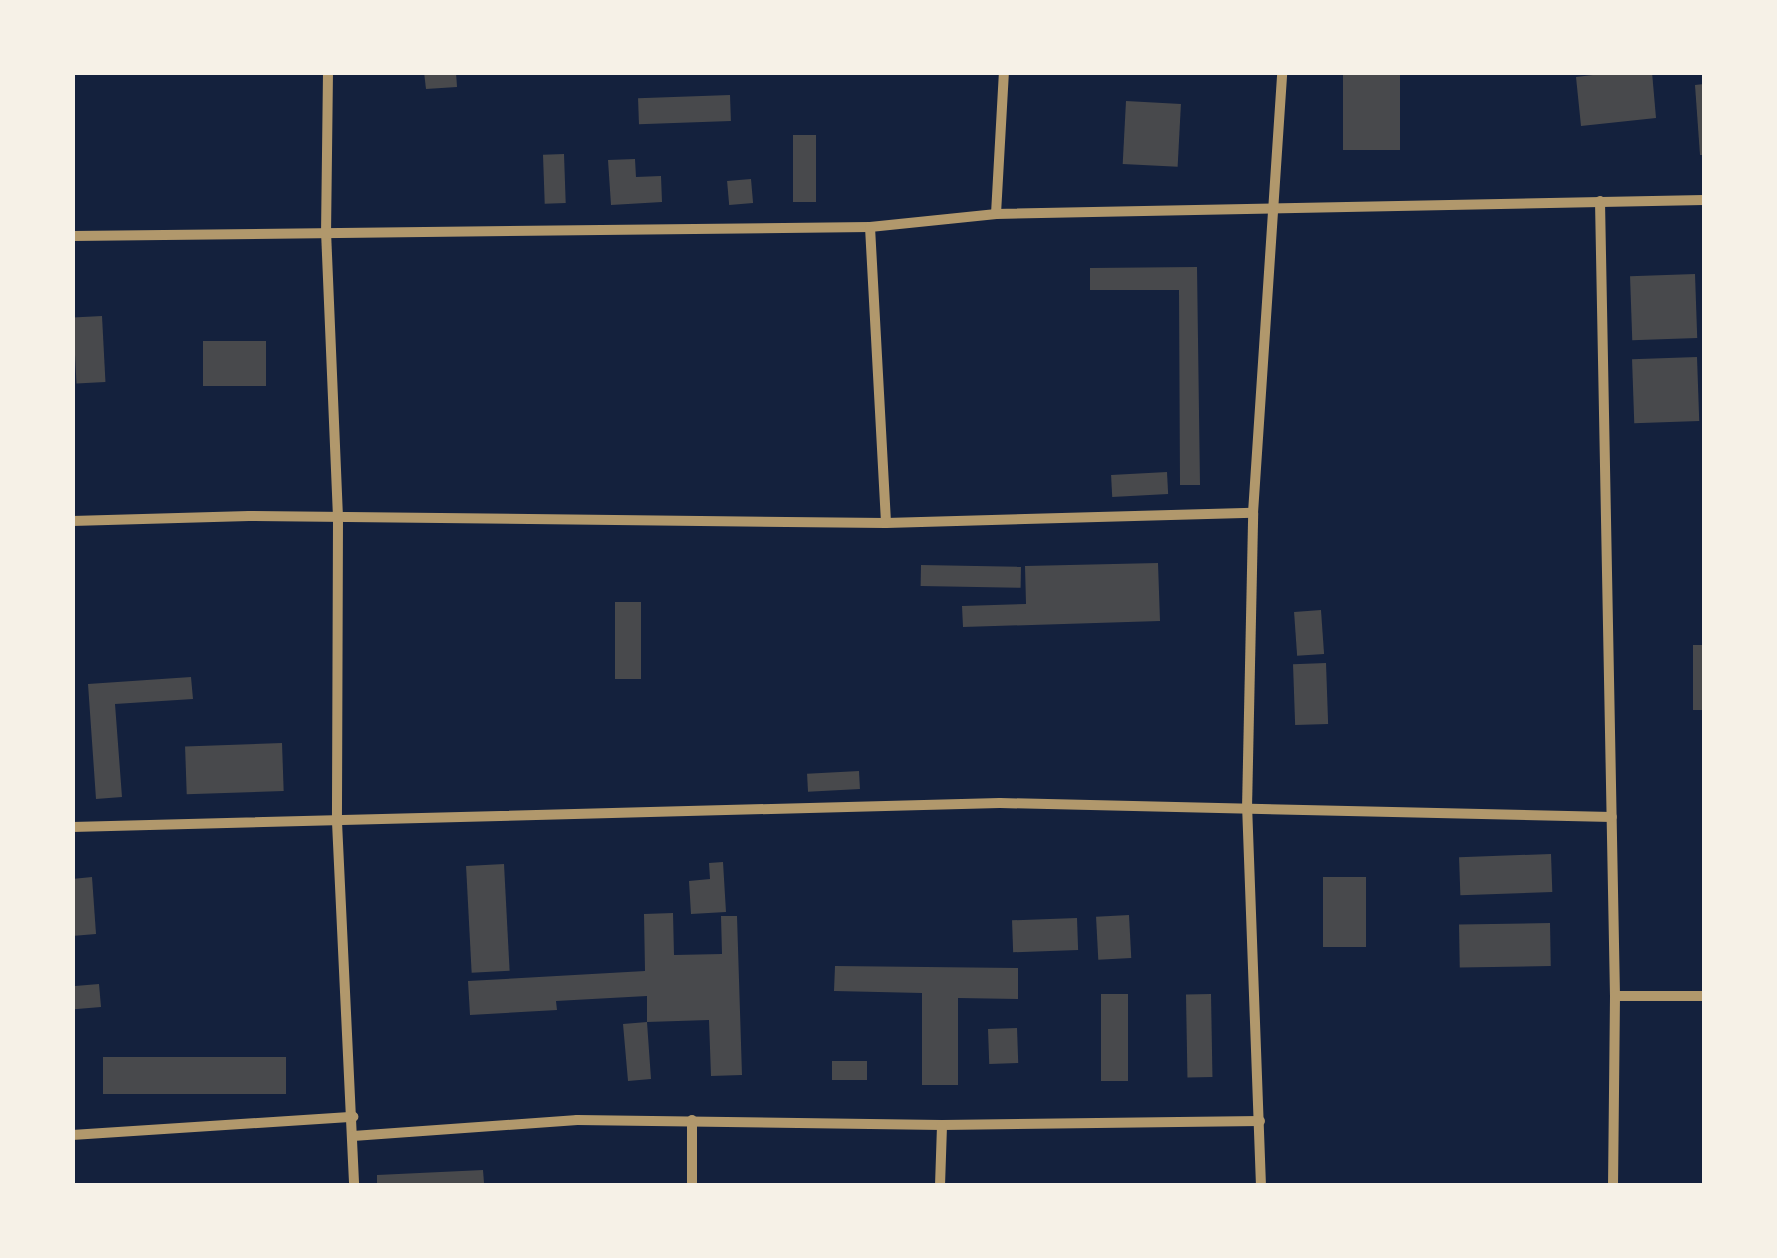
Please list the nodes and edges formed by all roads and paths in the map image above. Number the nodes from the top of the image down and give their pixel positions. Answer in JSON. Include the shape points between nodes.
{"nodes":[{"id":1,"x":328,"y":72,"type":"edge"},
{"id":2,"x":1004,"y":72,"type":"edge"},
{"id":3,"x":1282,"y":72,"type":"edge"},
{"id":4,"x":1704,"y":200,"type":"edge"},
{"id":5,"x":1600,"y":201,"type":"junction"},
{"id":6,"x":1276,"y":206,"type":"junction"},
{"id":7,"x":996,"y":214,"type":"junction"},
{"id":8,"x":870,"y":227,"type":"junction"},
{"id":9,"x":326,"y":230,"type":"junction"},
{"id":10,"x":72,"y":236,"type":"edge"},
{"id":11,"x":1253,"y":513,"type":"junction"},
{"id":12,"x":338,"y":519,"type":"junction"},
{"id":13,"x":72,"y":521,"type":"edge"},
{"id":14,"x":886,"y":523,"type":"junction"},
{"id":15,"x":1246,"y":809,"type":"junction"},
{"id":16,"x":1612,"y":817,"type":"junction"},
{"id":17,"x":337,"y":822,"type":"junction"},
{"id":18,"x":72,"y":827,"type":"edge"},
{"id":19,"x":1615,"y":996,"type":"junction"},
{"id":20,"x":1704,"y":996,"type":"edge"},
{"id":21,"x":353,"y":1117,"type":"junction"},
{"id":22,"x":692,"y":1120,"type":"junction"},
{"id":23,"x":1260,"y":1121,"type":"junction"},
{"id":24,"x":942,"y":1126,"type":"junction"},
{"id":25,"x":72,"y":1135,"type":"edge"},
{"id":26,"x":353,"y":1136,"type":"junction"},
{"id":27,"x":354,"y":1186,"type":"edge"},
{"id":28,"x":692,"y":1186,"type":"edge"},
{"id":29,"x":940,"y":1186,"type":"edge"},
{"id":30,"x":1261,"y":1186,"type":"edge"},
{"id":31,"x":1613,"y":1186,"type":"edge"}],
"edges":[{"from":1,"to":9,"type":"street"},
{"from":2,"to":7,"type":"street"},
{"from":3,"to":6,"type":"street"},
{"from":4,"to":5,"type":"street"},
{"from":5,"to":6,"type":"street"},
{"from":5,"to":16,"type":"street"},
{"from":6,"to":7,"type":"street"},
{"from":6,"to":11,"type":"street"},
{"from":7,"to":8,"type":"street"},
{"from":8,"to":9,"type":"street"},
{"from":8,"to":14,"type":"street"},
{"from":9,"to":10,"type":"street"},
{"from":9,"to":12,"type":"street"},
{"from":11,"to":14,"type":"street"},
{"from":11,"to":15,"type":"street"},
{"from":12,"to":13,"type":"street"},
{"from":12,"to":14,"type":"street"},
{"from":12,"to":17,"type":"street"},
{"from":15,"to":16,"type":"street"},
{"from":15,"to":17,"type":"street","via":[[1000,803]]},
{"from":15,"to":23,"type":"street"},
{"from":16,"to":19,"type":"street"},
{"from":17,"to":18,"type":"street"},
{"from":17,"to":21,"type":"street"},
{"from":19,"to":20,"type":"street"},
{"from":19,"to":31,"type":"street"},
{"from":21,"to":25,"type":"street"},
{"from":21,"to":26,"type":"street"},
{"from":22,"to":24,"type":"street"},
{"from":22,"to":26,"type":"street","via":[[577,1120]]},
{"from":22,"to":28,"type":"street"},
{"from":23,"to":24,"type":"street"},
{"from":23,"to":30,"type":"street"},
{"from":24,"to":29,"type":"street"},
{"from":26,"to":27,"type":"street"}]}
